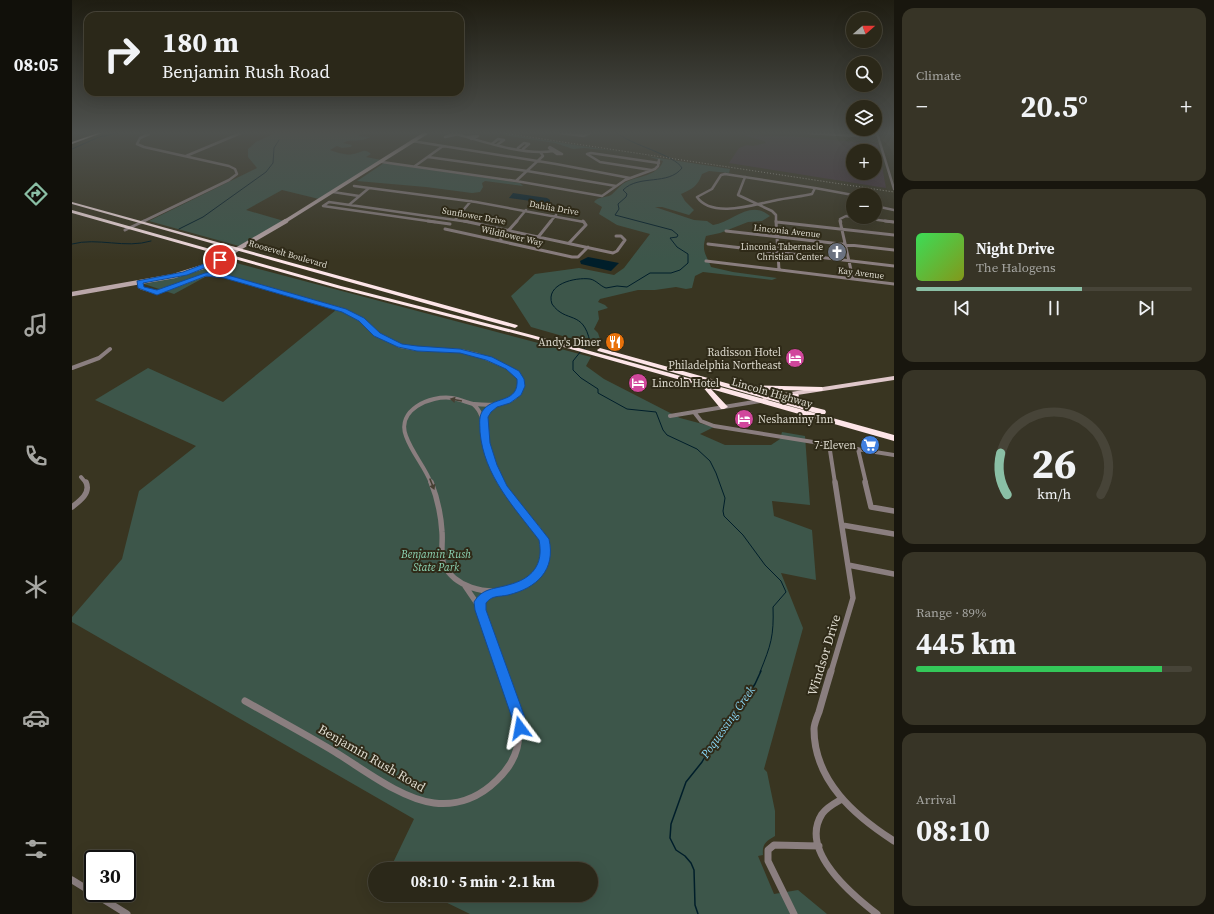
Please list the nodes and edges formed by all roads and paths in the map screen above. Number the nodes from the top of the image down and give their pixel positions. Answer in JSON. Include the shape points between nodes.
{"nodes":[{"id":1,"x":890,"y":175,"type":"edge"},
{"id":2,"x":235,"y":176,"type":"edge"},
{"id":3,"x":360,"y":176,"type":"edge"},
{"id":4,"x":480,"y":176,"type":"edge"},
{"id":5,"x":522,"y":176,"type":"edge"},
{"id":6,"x":555,"y":176,"type":"edge"},
{"id":7,"x":616,"y":176,"type":"edge"},
{"id":8,"x":636,"y":176,"type":"edge"},
{"id":9,"x":721,"y":176,"type":"edge"},
{"id":10,"x":729,"y":176,"type":"edge"},
{"id":11,"x":745,"y":177,"type":"junction"},
{"id":12,"x":630,"y":178,"type":"junction"},
{"id":13,"x":516,"y":181,"type":"junction"},
{"id":14,"x":354,"y":186,"type":"dead end"},
{"id":15,"x":616,"y":186,"type":"junction"},
{"id":16,"x":369,"y":188,"type":"junction"},
{"id":17,"x":815,"y":188,"type":"junction"},
{"id":18,"x":894,"y":189,"type":"edge"},
{"id":19,"x":333,"y":192,"type":"junction"},
{"id":20,"x":846,"y":194,"type":"edge"},
{"id":21,"x":359,"y":196,"type":"junction"},
{"id":22,"x":471,"y":201,"type":"junction"},
{"id":23,"x":72,"y":203,"type":"edge"},
{"id":24,"x":350,"y":204,"type":"junction"},
{"id":25,"x":756,"y":204,"type":"junction"},
{"id":26,"x":72,"y":207,"type":"edge"},
{"id":27,"x":882,"y":207,"type":"edge"},
{"id":28,"x":526,"y":210,"type":"junction"},
{"id":29,"x":894,"y":210,"type":"edge"},
{"id":30,"x":72,"y":211,"type":"edge"},
{"id":31,"x":72,"y":215,"type":"edge"},
{"id":32,"x":556,"y":215,"type":"junction"},
{"id":33,"x":846,"y":218,"type":"edge"},
{"id":34,"x":456,"y":219,"type":"junction"},
{"id":35,"x":882,"y":220,"type":"edge"},
{"id":36,"x":141,"y":222,"type":"junction"},
{"id":37,"x":777,"y":222,"type":"junction"},
{"id":38,"x":894,"y":222,"type":"edge"},
{"id":39,"x":450,"y":224,"type":"junction"},
{"id":40,"x":135,"y":225,"type":"junction"},
{"id":41,"x":157,"y":226,"type":"junction"},
{"id":42,"x":127,"y":228,"type":"junction"},
{"id":43,"x":842,"y":229,"type":"junction"},
{"id":44,"x":510,"y":230,"type":"junction"},
{"id":45,"x":726,"y":231,"type":"dead end"},
{"id":46,"x":144,"y":235,"type":"junction"},
{"id":47,"x":894,"y":235,"type":"edge"},
{"id":48,"x":539,"y":236,"type":"junction"},
{"id":49,"x":616,"y":236,"type":"dead end"},
{"id":50,"x":173,"y":237,"type":"junction"},
{"id":51,"x":777,"y":237,"type":"junction"},
{"id":52,"x":500,"y":240,"type":"junction"},
{"id":53,"x":569,"y":243,"type":"junction"},
{"id":54,"x":708,"y":244,"type":"dead end"},
{"id":55,"x":845,"y":245,"type":"junction"},
{"id":56,"x":588,"y":247,"type":"junction"},
{"id":57,"x":894,"y":250,"type":"edge"},
{"id":58,"x":778,"y":253,"type":"junction"},
{"id":59,"x":230,"y":254,"type":"junction"},
{"id":60,"x":706,"y":261,"type":"dead end"},
{"id":61,"x":849,"y":261,"type":"junction"},
{"id":62,"x":894,"y":266,"type":"edge"},
{"id":63,"x":779,"y":270,"type":"junction"},
{"id":64,"x":853,"y":279,"type":"junction"},
{"id":65,"x":140,"y":282,"type":"junction"},
{"id":66,"x":894,"y":284,"type":"edge"},
{"id":67,"x":72,"y":294,"type":"edge"},
{"id":68,"x":578,"y":346,"type":"junction"},
{"id":69,"x":110,"y":348,"type":"dead end"},
{"id":70,"x":587,"y":349,"type":"junction"},
{"id":71,"x":72,"y":368,"type":"edge"},
{"id":72,"x":894,"y":378,"type":"edge"},
{"id":73,"x":697,"y":383,"type":"junction"},
{"id":74,"x":867,"y":383,"type":"junction"},
{"id":75,"x":726,"y":385,"type":"junction"},
{"id":76,"x":819,"y":389,"type":"junction"},
{"id":77,"x":795,"y":396,"type":"junction"},
{"id":78,"x":771,"y":398,"type":"junction"},
{"id":79,"x":760,"y":401,"type":"junction"},
{"id":80,"x":473,"y":404,"type":"junction"},
{"id":81,"x":494,"y":405,"type":"junction"},
{"id":82,"x":799,"y":406,"type":"junction"},
{"id":83,"x":724,"y":407,"type":"junction"},
{"id":84,"x":694,"y":412,"type":"junction"},
{"id":85,"x":670,"y":416,"type":"dead end"},
{"id":86,"x":483,"y":417,"type":"junction"},
{"id":87,"x":894,"y":432,"type":"edge"},
{"id":88,"x":894,"y":438,"type":"edge"},
{"id":89,"x":829,"y":444,"type":"junction"},
{"id":90,"x":858,"y":449,"type":"junction"},
{"id":91,"x":894,"y":455,"type":"edge"},
{"id":92,"x":81,"y":477,"type":"dead end"},
{"id":93,"x":72,"y":507,"type":"edge"},
{"id":94,"x":894,"y":511,"type":"edge"},
{"id":95,"x":842,"y":525,"type":"junction"},
{"id":96,"x":894,"y":534,"type":"edge"},
{"id":97,"x":848,"y":565,"type":"junction"},
{"id":98,"x":894,"y":574,"type":"edge"},
{"id":99,"x":465,"y":586,"type":"junction"},
{"id":100,"x":493,"y":592,"type":"junction"},
{"id":101,"x":481,"y":610,"type":"junction"},
{"id":102,"x":245,"y":701,"type":"dead end"},
{"id":103,"x":842,"y":799,"type":"junction"},
{"id":104,"x":894,"y":841,"type":"edge"},
{"id":105,"x":818,"y":846,"type":"junction"},
{"id":106,"x":72,"y":880,"type":"edge"},
{"id":107,"x":128,"y":914,"type":"edge"},
{"id":108,"x":794,"y":914,"type":"edge"},
{"id":109,"x":877,"y":914,"type":"edge"}],
"edges":[{"from":1,"to":18,"type":"street"},
{"from":2,"to":36,"type":"street"},
{"from":3,"to":19,"type":"street"},
{"from":4,"to":13,"type":"street"},
{"from":5,"to":13,"type":"street"},
{"from":6,"to":15,"type":"street"},
{"from":7,"to":12,"type":"street"},
{"from":8,"to":12,"type":"street"},
{"from":9,"to":25,"type":"street","via":[[712,190],[697,198],[720,209]]},
{"from":10,"to":11,"type":"street"},
{"from":11,"to":17,"type":"street"},
{"from":11,"to":25,"type":"street","via":[[738,195]]},
{"from":12,"to":15,"type":"street"},
{"from":13,"to":15,"type":"street","via":[[602,196]]},
{"from":14,"to":16,"type":"street","name":"Dahlia Drive"},
{"from":16,"to":21,"type":"street"},
{"from":16,"to":22,"type":"street","name":"Dahlia Drive"},
{"from":17,"to":20,"type":"street"},
{"from":17,"to":25,"type":"street","via":[[812,194],[800,198]]},
{"from":19,"to":21,"type":"street"},
{"from":19,"to":59,"type":"street"},
{"from":21,"to":24,"type":"street"},
{"from":22,"to":28,"type":"street","name":"Dahlia Drive"},
{"from":22,"to":34,"type":"street"},
{"from":23,"to":36,"type":"highway","name":"Roosevelt Boulevard"},
{"from":24,"to":34,"type":"street","name":"Sunflower Drive"},
{"from":24,"to":39,"type":"street","name":"Sunflower Drive","via":[[329,202],[323,206]]},
{"from":25,"to":37,"type":"street","via":[[774,213]]},
{"from":26,"to":40,"type":"highway","name":"Roosevelt Boulevard"},
{"from":27,"to":29,"type":"street"},
{"from":28,"to":32,"type":"street","name":"Dahlia Drive"},
{"from":28,"to":44,"type":"street"},
{"from":30,"to":42,"type":"highway","name":"Roosevelt Boulevard"},
{"from":31,"to":42,"type":"highway","name":"Roosevelt Boulevard"},
{"from":32,"to":48,"type":"street"},
{"from":32,"to":53,"type":"street","name":"Dahlia Drive","via":[[584,221],[586,225]]},
{"from":33,"to":43,"type":"street","via":[[841,218]]},
{"from":34,"to":39,"type":"street"},
{"from":34,"to":44,"type":"street","name":"Sunflower Drive"},
{"from":35,"to":38,"type":"street"},
{"from":36,"to":40,"type":"street"},
{"from":36,"to":41,"type":"highway","name":"Roosevelt Boulevard"},
{"from":37,"to":43,"type":"street"},
{"from":37,"to":51,"type":"street"},
{"from":39,"to":52,"type":"street","name":"Wildflower Way","via":[[445,229]]},
{"from":40,"to":42,"type":"street"},
{"from":40,"to":50,"type":"highway","name":"Roosevelt Boulevard"},
{"from":41,"to":50,"type":"highway"},
{"from":41,"to":59,"type":"highway","name":"Roosevelt Boulevard"},
{"from":42,"to":46,"type":"highway","name":"Roosevelt Boulevard"},
{"from":42,"to":50,"type":"highway","name":"Roosevelt Boulevard"},
{"from":43,"to":47,"type":"street"},
{"from":43,"to":55,"type":"street"},
{"from":44,"to":48,"type":"street","name":"Sunflower Drive"},
{"from":44,"to":52,"type":"street"},
{"from":45,"to":51,"type":"street","name":"Linconia Avenue"},
{"from":46,"to":50,"type":"highway"},
{"from":46,"to":59,"type":"highway","name":"Roosevelt Boulevard"},
{"from":48,"to":53,"type":"street","name":"Sunflower Drive"},
{"from":49,"to":56,"type":"street","name":"Sunflower Drive","via":[[626,240],[615,253]]},
{"from":50,"to":59,"type":"highway","name":"Roosevelt Boulevard"},
{"from":51,"to":55,"type":"street","name":"Linconia Avenue"},
{"from":51,"to":58,"type":"street"},
{"from":52,"to":56,"type":"street","name":"Wildflower Way","via":[[575,257]]},
{"from":53,"to":56,"type":"street","name":"Sunflower Drive"},
{"from":54,"to":58,"type":"street"},
{"from":55,"to":57,"type":"street","name":"Linconia Avenue"},
{"from":55,"to":61,"type":"street"},
{"from":58,"to":61,"type":"street"},
{"from":58,"to":63,"type":"street"},
{"from":59,"to":65,"type":"street","via":[[190,272]]},
{"from":59,"to":68,"type":"highway","name":"Roosevelt Boulevard","via":[[476,316]]},
{"from":59,"to":68,"type":"highway","name":"Roosevelt Boulevard","via":[[426,310]]},
{"from":60,"to":63,"type":"street","name":"Kay Avenue"},
{"from":61,"to":62,"type":"street"},
{"from":61,"to":64,"type":"street"},
{"from":63,"to":64,"type":"street","name":"Kay Avenue"},
{"from":64,"to":66,"type":"street","name":"Kay Avenue"},
{"from":65,"to":67,"type":"street"},
{"from":65,"to":81,"type":"street","via":[[141,288],[157,293],[200,276],[217,274],[344,310],[362,319],[377,334],[400,346],[460,351],[489,358],[516,373],[522,382],[516,395]]},
{"from":68,"to":70,"type":"highway","name":"Lincoln Highway"},
{"from":69,"to":71,"type":"street","via":[[99,358]]},
{"from":70,"to":73,"type":"highway","name":"Lincoln Highway"},
{"from":70,"to":75,"type":"highway","name":"Lincoln Highway"},
{"from":72,"to":74,"type":"main road"},
{"from":73,"to":79,"type":"highway","name":"Lincoln Highway"},
{"from":73,"to":83,"type":"highway","via":[[710,391]]},
{"from":74,"to":76,"type":"main road"},
{"from":74,"to":77,"type":"main road"},
{"from":75,"to":76,"type":"highway","via":[[766,389]]},
{"from":75,"to":78,"type":"highway","name":"Lincoln Highway"},
{"from":76,"to":78,"type":"main road"},
{"from":77,"to":78,"type":"main road"},
{"from":77,"to":82,"type":"highway","via":[[792,400]]},
{"from":78,"to":79,"type":"main road"},
{"from":78,"to":82,"type":"highway","name":"Lincoln Highway"},
{"from":79,"to":83,"type":"street"},
{"from":79,"to":88,"type":"highway","name":"Lincoln Highway"},
{"from":80,"to":81,"type":"street","name":"Benjamin Rush Road"},
{"from":80,"to":86,"type":"street"},
{"from":80,"to":99,"type":"street","name":"Benjamin Rush Road","one_way":true,"via":[[451,398],[426,401],[408,414],[404,424],[406,436],[434,489],[442,531],[444,565]]},
{"from":81,"to":86,"type":"street"},
{"from":82,"to":87,"type":"highway","name":"Lincoln Highway"},
{"from":83,"to":84,"type":"street"},
{"from":84,"to":85,"type":"street"},
{"from":84,"to":89,"type":"street","via":[[701,421],[714,426]]},
{"from":86,"to":100,"type":"street","name":"Benjamin Rush Road","via":[[486,443],[495,472],[516,505],[539,531],[546,550],[545,562],[527,583]]},
{"from":89,"to":90,"type":"street"},
{"from":89,"to":95,"type":"street","name":"Windsor Drive"},
{"from":90,"to":91,"type":"street"},
{"from":90,"to":94,"type":"street","via":[[871,507]]},
{"from":92,"to":93,"type":"street","via":[[89,486]]},
{"from":95,"to":96,"type":"street"},
{"from":95,"to":97,"type":"street","name":"Windsor Drive"},
{"from":97,"to":98,"type":"street"},
{"from":97,"to":103,"type":"street","name":"Windsor Drive","via":[[853,598],[814,728],[821,766]]},
{"from":99,"to":100,"type":"street","name":"Benjamin Rush Road"},
{"from":99,"to":101,"type":"street","name":"Benjamin Rush Road"},
{"from":100,"to":101,"type":"street","via":[[480,602]]},
{"from":101,"to":102,"type":"street","name":"Benjamin Rush Road","via":[[517,715],[519,740],[508,769],[495,783],[475,797],[447,804],[420,801]]},
{"from":103,"to":104,"type":"street","name":"Windsor Drive","via":[[862,820]]},
{"from":103,"to":105,"type":"street","via":[[821,814],[816,834]]},
{"from":105,"to":108,"type":"street","via":[[774,845],[768,850],[768,861]]},
{"from":105,"to":109,"type":"street","via":[[826,863],[839,880],[860,902]]},
{"from":106,"to":107,"type":"street"}]}
